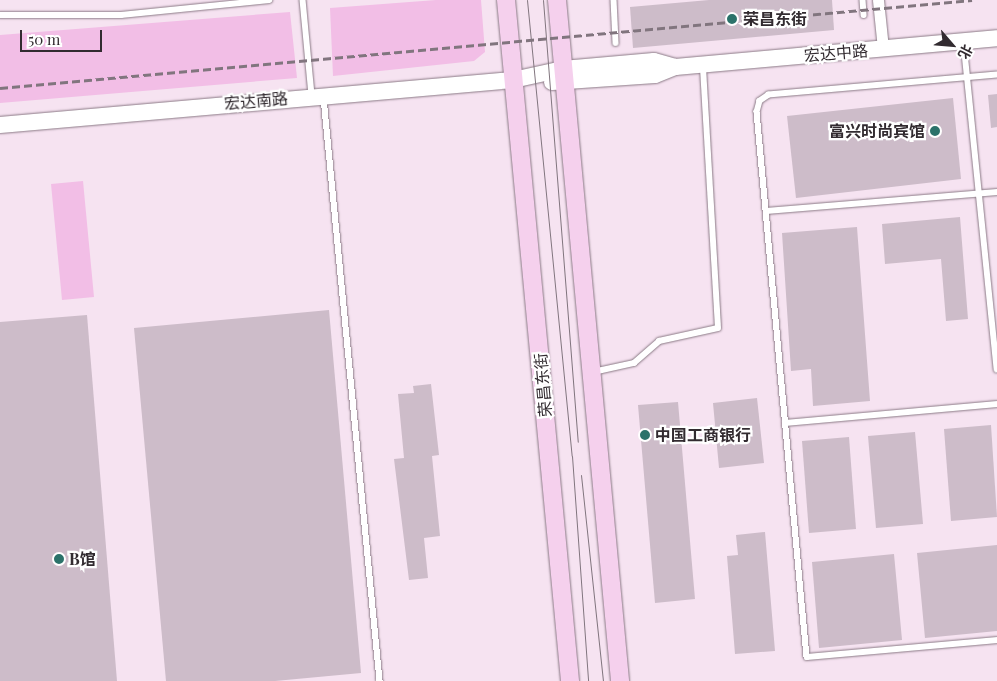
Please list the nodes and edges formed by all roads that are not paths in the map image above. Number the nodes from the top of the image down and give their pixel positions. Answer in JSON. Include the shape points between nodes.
{"nodes":[{"id":1,"x":269,"y":0,"type":"edge"},
{"id":2,"x":303,"y":0,"type":"edge"},
{"id":3,"x":506,"y":0,"type":"edge"},
{"id":4,"x":557,"y":0,"type":"edge"},
{"id":5,"x":614,"y":0,"type":"edge"},
{"id":6,"x":863,"y":0,"type":"edge"},
{"id":7,"x":878,"y":0,"type":"edge"},
{"id":8,"x":0,"y":15,"type":"edge"},
{"id":9,"x":864,"y":15,"type":"dead end"},
{"id":10,"x":997,"y":38,"type":"edge"},
{"id":11,"x":964,"y":41,"type":"junction"},
{"id":12,"x":616,"y":43,"type":"dead end"},
{"id":13,"x":883,"y":48,"type":"junction"},
{"id":14,"x":702,"y":64,"type":"junction"},
{"id":15,"x":997,"y":75,"type":"edge"},
{"id":16,"x":564,"y":76,"type":"junction"},
{"id":17,"x":968,"y":77,"type":"junction"},
{"id":18,"x":513,"y":80,"type":"junction"},
{"id":19,"x":318,"y":96,"type":"junction"},
{"id":20,"x":0,"y":125,"type":"edge"},
{"id":21,"x":997,"y":192,"type":"edge"},
{"id":22,"x":979,"y":193,"type":"junction"},
{"id":23,"x":766,"y":211,"type":"junction"},
{"id":24,"x":997,"y":369,"type":"edge"},
{"id":25,"x":591,"y":372,"type":"junction"},
{"id":26,"x":997,"y":404,"type":"edge"},
{"id":27,"x":785,"y":423,"type":"junction"},
{"id":28,"x":997,"y":640,"type":"edge"},
{"id":29,"x":380,"y":681,"type":"edge"},
{"id":30,"x":570,"y":681,"type":"edge"},
{"id":31,"x":620,"y":681,"type":"edge"}],
"edges":[{"from":1,"to":8,"type":"lane","via":[[121,14]]},
{"from":2,"to":19,"type":"lane"},
{"from":3,"to":18,"type":"main road","name":"荣昌东街"},
{"from":4,"to":16,"type":"main road"},
{"from":5,"to":12,"type":"lane"},
{"from":6,"to":9,"type":"lane"},
{"from":7,"to":13,"type":"street"},
{"from":10,"to":11,"type":"street","name":"宏达中路"},
{"from":11,"to":13,"type":"street","name":"宏达中路"},
{"from":11,"to":17,"type":"lane"},
{"from":13,"to":14,"type":"street","name":"宏达中路"},
{"from":14,"to":16,"type":"street","name":"宏达中路","via":[[675,67],[655,75]]},
{"from":14,"to":25,"type":"lane","via":[[718,328],[659,341],[634,363]]},
{"from":15,"to":17,"type":"lane"},
{"from":16,"to":18,"type":"street","name":"宏达中路"},
{"from":16,"to":25,"type":"main road"},
{"from":17,"to":22,"type":"lane"},
{"from":17,"to":23,"type":"lane","via":[[769,95],[760,101],[757,112]]},
{"from":18,"to":19,"type":"street","name":"宏达南路"},
{"from":18,"to":30,"type":"main road","name":"荣昌东街"},
{"from":19,"to":20,"type":"street","name":"宏达南路"},
{"from":19,"to":29,"type":"lane"},
{"from":21,"to":22,"type":"lane"},
{"from":22,"to":23,"type":"lane"},
{"from":22,"to":24,"type":"lane"},
{"from":23,"to":27,"type":"lane"},
{"from":25,"to":31,"type":"main road"},
{"from":26,"to":27,"type":"lane"},
{"from":27,"to":28,"type":"lane","via":[[806,657]]}]}
